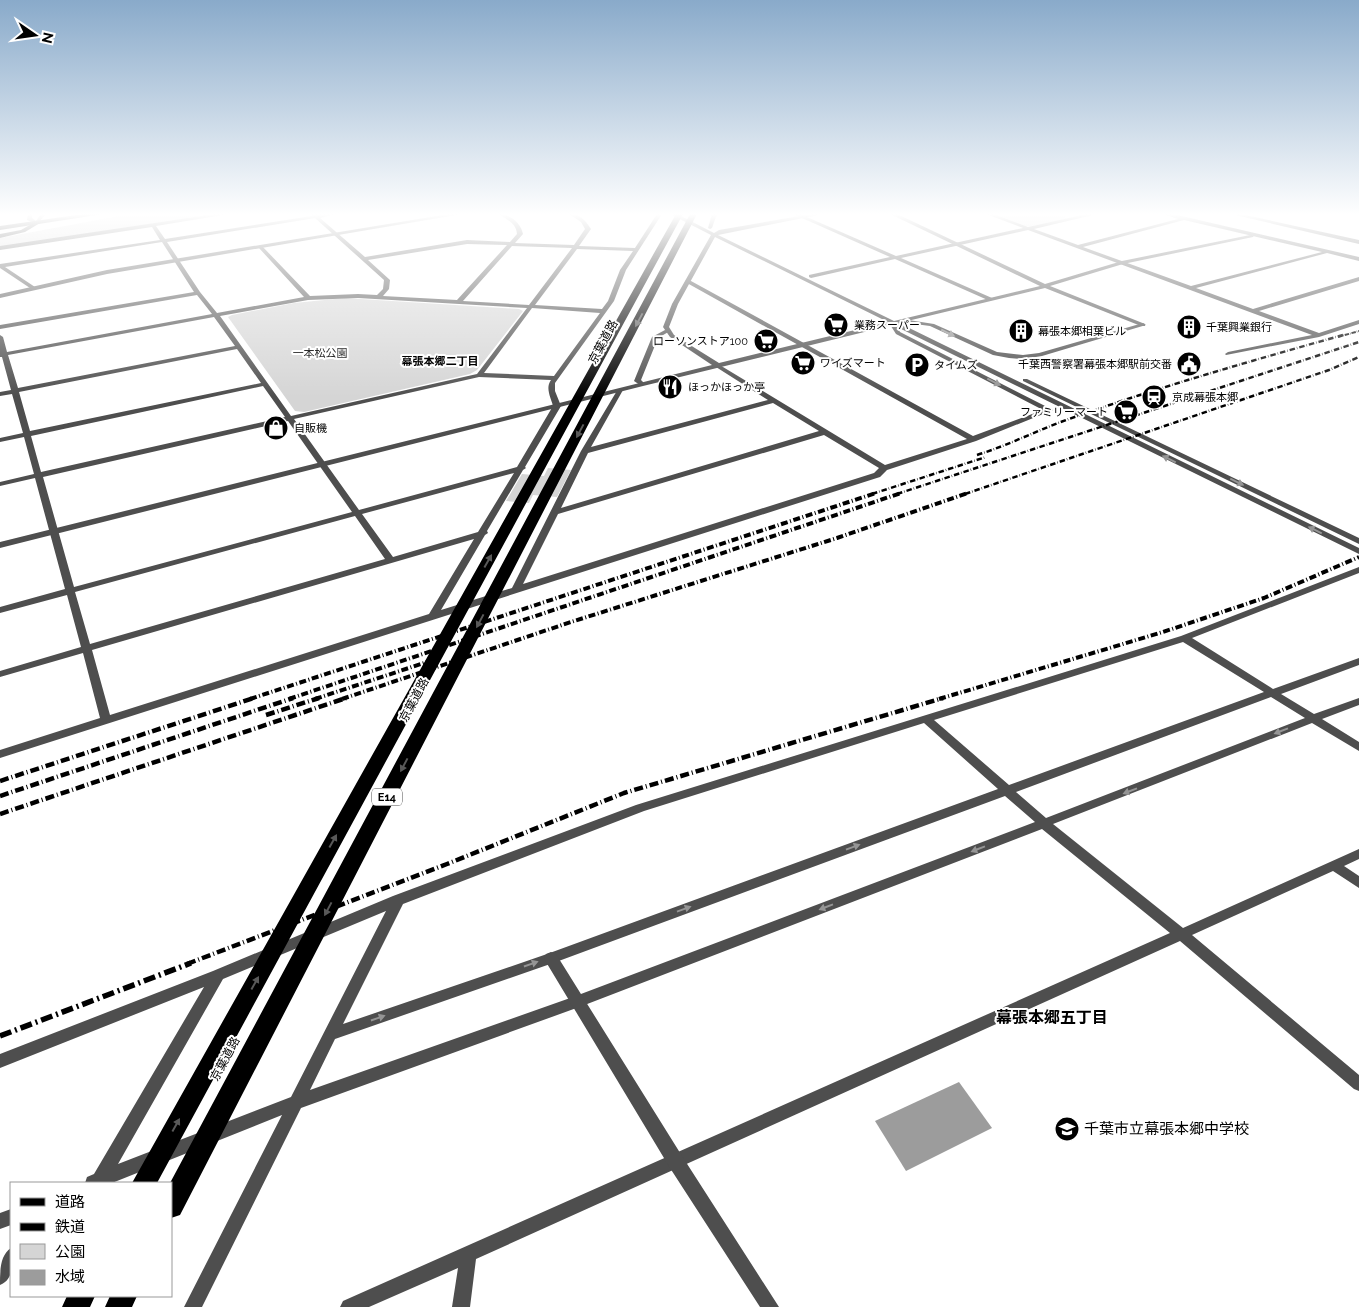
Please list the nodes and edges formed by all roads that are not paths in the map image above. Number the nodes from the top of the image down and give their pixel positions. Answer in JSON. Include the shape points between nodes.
{"nodes":[{"id":1,"x":13,"y":275,"type":"edge"},
{"id":2,"x":93,"y":275,"type":"edge"},
{"id":3,"x":187,"y":275,"type":"edge"},
{"id":4,"x":287,"y":275,"type":"edge"},
{"id":5,"x":382,"y":275,"type":"edge"},
{"id":6,"x":483,"y":275,"type":"edge"},
{"id":7,"x":554,"y":275,"type":"edge"},
{"id":8,"x":621,"y":275,"type":"edge"},
{"id":9,"x":647,"y":275,"type":"edge"},
{"id":10,"x":665,"y":275,"type":"edge"},
{"id":11,"x":693,"y":275,"type":"edge"},
{"id":12,"x":798,"y":275,"type":"edge"},
{"id":13,"x":816,"y":275,"type":"edge"},
{"id":14,"x":933,"y":275,"type":"edge"},
{"id":15,"x":1022,"y":275,"type":"edge"},
{"id":16,"x":1084,"y":275,"type":"edge"},
{"id":17,"x":1153,"y":275,"type":"edge"},
{"id":18,"x":1240,"y":275,"type":"edge"},
{"id":19,"x":811,"y":276,"type":"joint"},
{"id":20,"x":1359,"y":279,"type":"edge"},
{"id":21,"x":689,"y":282,"type":"junction"},
{"id":22,"x":1045,"y":286,"type":"junction"},
{"id":23,"x":33,"y":288,"type":"junction"},
{"id":24,"x":1190,"y":288,"type":"junction"},
{"id":25,"x":198,"y":293,"type":"junction"},
{"id":26,"x":0,"y":296,"type":"edge"},
{"id":27,"x":379,"y":297,"type":"junction"},
{"id":28,"x":308,"y":298,"type":"junction"},
{"id":29,"x":990,"y":299,"type":"junction"},
{"id":30,"x":459,"y":302,"type":"junction"},
{"id":31,"x":530,"y":306,"type":"junction"},
{"id":32,"x":604,"y":311,"type":"junction"},
{"id":33,"x":1253,"y":311,"type":"junction"},
{"id":34,"x":216,"y":315,"type":"junction"},
{"id":35,"x":902,"y":321,"type":"junction"},
{"id":36,"x":1359,"y":322,"type":"edge"},
{"id":37,"x":892,"y":323,"type":"junction"},
{"id":38,"x":0,"y":327,"type":"edge"},
{"id":39,"x":667,"y":331,"type":"junction"},
{"id":40,"x":1319,"y":335,"type":"junction"},
{"id":41,"x":0,"y":337,"type":"edge"},
{"id":42,"x":805,"y":345,"type":"junction"},
{"id":43,"x":238,"y":347,"type":"junction"},
{"id":44,"x":2,"y":354,"type":"edge"},
{"id":45,"x":1228,"y":354,"type":"dead end"},
{"id":46,"x":718,"y":366,"type":"junction"},
{"id":47,"x":478,"y":375,"type":"junction"},
{"id":48,"x":555,"y":378,"type":"junction"},
{"id":49,"x":265,"y":384,"type":"junction"},
{"id":50,"x":642,"y":384,"type":"junction"},
{"id":51,"x":611,"y":389,"type":"junction"},
{"id":52,"x":14,"y":392,"type":"junction"},
{"id":53,"x":0,"y":394,"type":"edge"},
{"id":54,"x":774,"y":400,"type":"junction"},
{"id":55,"x":557,"y":406,"type":"junction"},
{"id":56,"x":290,"y":418,"type":"junction"},
{"id":57,"x":825,"y":432,"type":"junction"},
{"id":58,"x":28,"y":434,"type":"junction"},
{"id":59,"x":973,"y":439,"type":"junction"},
{"id":60,"x":0,"y":440,"type":"edge"},
{"id":61,"x":586,"y":451,"type":"junction"},
{"id":62,"x":322,"y":465,"type":"junction"},
{"id":63,"x":522,"y":468,"type":"junction"},
{"id":64,"x":884,"y":468,"type":"junction"},
{"id":65,"x":38,"y":475,"type":"junction"},
{"id":66,"x":0,"y":484,"type":"edge"},
{"id":67,"x":555,"y":512,"type":"junction"},
{"id":68,"x":358,"y":513,"type":"junction"},
{"id":69,"x":54,"y":531,"type":"junction"},
{"id":70,"x":484,"y":533,"type":"junction"},
{"id":71,"x":1359,"y":540,"type":"edge"},
{"id":72,"x":0,"y":545,"type":"edge"},
{"id":73,"x":1359,"y":551,"type":"edge"},
{"id":74,"x":390,"y":559,"type":"junction"},
{"id":75,"x":1359,"y":570,"type":"edge"},
{"id":76,"x":516,"y":590,"type":"junction"},
{"id":77,"x":69,"y":591,"type":"junction"},
{"id":78,"x":0,"y":610,"type":"edge"},
{"id":79,"x":433,"y":616,"type":"junction"},
{"id":80,"x":1184,"y":638,"type":"junction"},
{"id":81,"x":86,"y":649,"type":"junction"},
{"id":82,"x":1359,"y":660,"type":"edge"},
{"id":83,"x":0,"y":674,"type":"edge"},
{"id":84,"x":1272,"y":693,"type":"junction"},
{"id":85,"x":1359,"y":701,"type":"edge"},
{"id":86,"x":925,"y":718,"type":"junction"},
{"id":87,"x":106,"y":719,"type":"junction"},
{"id":88,"x":1313,"y":719,"type":"junction"},
{"id":89,"x":1359,"y":747,"type":"edge"},
{"id":90,"x":0,"y":754,"type":"edge"},
{"id":91,"x":1006,"y":790,"type":"junction"},
{"id":92,"x":1045,"y":824,"type":"junction"},
{"id":93,"x":1359,"y":854,"type":"edge"},
{"id":94,"x":1334,"y":865,"type":"junction"},
{"id":95,"x":1359,"y":883,"type":"edge"},
{"id":96,"x":398,"y":900,"type":"junction"},
{"id":97,"x":1181,"y":934,"type":"junction"},
{"id":98,"x":551,"y":958,"type":"junction"},
{"id":99,"x":218,"y":975,"type":"junction"},
{"id":100,"x":578,"y":1001,"type":"junction"},
{"id":101,"x":332,"y":1034,"type":"junction"},
{"id":102,"x":0,"y":1061,"type":"edge"},
{"id":103,"x":1359,"y":1084,"type":"edge"},
{"id":104,"x":297,"y":1102,"type":"junction"},
{"id":105,"x":676,"y":1162,"type":"junction"},
{"id":106,"x":96,"y":1182,"type":"edge"},
{"id":107,"x":145,"y":1182,"type":"edge"},
{"id":108,"x":172,"y":1204,"type":"edge"},
{"id":109,"x":468,"y":1254,"type":"junction"},
{"id":110,"x":10,"y":1259,"type":"edge"},
{"id":111,"x":0,"y":1276,"type":"edge"},
{"id":112,"x":193,"y":1307,"type":"edge"},
{"id":113,"x":349,"y":1307,"type":"edge"},
{"id":114,"x":461,"y":1307,"type":"edge"},
{"id":115,"x":770,"y":1307,"type":"edge"}],
"edges":[{"from":1,"to":23,"type":"street"},
{"from":2,"to":23,"type":"street"},
{"from":3,"to":25,"type":"street"},
{"from":4,"to":28,"type":"street"},
{"from":5,"to":27,"type":"street","via":[[387,280],[386,289]]},
{"from":6,"to":30,"type":"street"},
{"from":7,"to":31,"type":"street"},
{"from":8,"to":32,"type":"street"},
{"from":107,"to":9,"type":"highway","name":"京葉道路","number":"E14","one_way":true},
{"from":10,"to":51,"type":"highway","name":"京葉道路","number":"E14","one_way":true},
{"from":11,"to":21,"type":"street"},
{"from":12,"to":37,"type":"street"},
{"from":13,"to":19,"type":"street"},
{"from":14,"to":29,"type":"street"},
{"from":15,"to":22,"type":"street"},
{"from":16,"to":22,"type":"street"},
{"from":17,"to":24,"type":"street"},
{"from":18,"to":24,"type":"street"},
{"from":19,"to":35,"type":"street"},
{"from":20,"to":33,"type":"street"},
{"from":21,"to":39,"type":"street","via":[[675,304]]},
{"from":21,"to":42,"type":"street"},
{"from":22,"to":29,"type":"street"},
{"from":35,"to":22,"type":"street","one_way":true,"via":[[931,325],[991,353],[1012,358],[1040,355],[1143,325]]},
{"from":23,"to":26,"type":"street"},
{"from":24,"to":33,"type":"street"},
{"from":25,"to":34,"type":"street"},
{"from":25,"to":38,"type":"street"},
{"from":27,"to":28,"type":"street"},
{"from":27,"to":30,"type":"street"},
{"from":28,"to":34,"type":"street"},
{"from":29,"to":35,"type":"street"},
{"from":30,"to":31,"type":"street"},
{"from":31,"to":32,"type":"street"},
{"from":31,"to":47,"type":"street"},
{"from":32,"to":48,"type":"street"},
{"from":33,"to":40,"type":"street"},
{"from":34,"to":43,"type":"street"},
{"from":34,"to":44,"type":"street"},
{"from":35,"to":37,"type":"street"},
{"from":35,"to":71,"type":"street","one_way":true},
{"from":36,"to":40,"type":"street"},
{"from":37,"to":42,"type":"street"},
{"from":37,"to":59,"type":"street","one_way":true,"via":[[898,333],[1049,410]]},
{"from":73,"to":37,"type":"street","one_way":true},
{"from":39,"to":46,"type":"street"},
{"from":39,"to":50,"type":"street","via":[[655,337],[637,381]]},
{"from":40,"to":45,"type":"street"},
{"from":41,"to":44,"type":"street"},
{"from":42,"to":46,"type":"street"},
{"from":42,"to":59,"type":"street"},
{"from":43,"to":49,"type":"street"},
{"from":43,"to":52,"type":"street"},
{"from":44,"to":52,"type":"street"},
{"from":46,"to":50,"type":"street"},
{"from":46,"to":54,"type":"street"},
{"from":47,"to":48,"type":"street"},
{"from":47,"to":56,"type":"street"},
{"from":48,"to":55,"type":"street","via":[[552,391]]},
{"from":49,"to":56,"type":"street"},
{"from":49,"to":58,"type":"street"},
{"from":50,"to":51,"type":"street"},
{"from":51,"to":55,"type":"street"},
{"from":51,"to":61,"type":"street"},
{"from":51,"to":108,"type":"highway","name":"京葉道路","number":"E14","one_way":true},
{"from":52,"to":53,"type":"street"},
{"from":52,"to":58,"type":"street"},
{"from":54,"to":57,"type":"street"},
{"from":54,"to":61,"type":"street"},
{"from":55,"to":62,"type":"street"},
{"from":55,"to":63,"type":"street"},
{"from":56,"to":62,"type":"street"},
{"from":56,"to":65,"type":"street"},
{"from":57,"to":64,"type":"street"},
{"from":57,"to":67,"type":"street"},
{"from":58,"to":60,"type":"street"},
{"from":58,"to":65,"type":"street"},
{"from":59,"to":64,"type":"street"},
{"from":61,"to":67,"type":"street"},
{"from":62,"to":68,"type":"street"},
{"from":62,"to":69,"type":"street"},
{"from":63,"to":68,"type":"street"},
{"from":63,"to":70,"type":"street"},
{"from":64,"to":76,"type":"street","via":[[877,474]]},
{"from":65,"to":66,"type":"street"},
{"from":65,"to":69,"type":"street"},
{"from":67,"to":76,"type":"street"},
{"from":68,"to":74,"type":"street"},
{"from":68,"to":77,"type":"street"},
{"from":69,"to":72,"type":"street"},
{"from":69,"to":77,"type":"street"},
{"from":70,"to":74,"type":"street"},
{"from":70,"to":79,"type":"street"},
{"from":74,"to":81,"type":"street"},
{"from":75,"to":80,"type":"street"},
{"from":76,"to":79,"type":"street"},
{"from":77,"to":78,"type":"street"},
{"from":77,"to":81,"type":"street"},
{"from":79,"to":87,"type":"street"},
{"from":80,"to":84,"type":"street"},
{"from":80,"to":86,"type":"street"},
{"from":81,"to":83,"type":"street"},
{"from":81,"to":87,"type":"street"},
{"from":82,"to":84,"type":"street"},
{"from":84,"to":88,"type":"street"},
{"from":84,"to":91,"type":"street"},
{"from":85,"to":88,"type":"street"},
{"from":86,"to":91,"type":"street"},
{"from":86,"to":96,"type":"street","via":[[640,808]]},
{"from":87,"to":90,"type":"street"},
{"from":88,"to":89,"type":"street"},
{"from":88,"to":92,"type":"street","one_way":true},
{"from":91,"to":92,"type":"street"},
{"from":98,"to":91,"type":"street","one_way":true},
{"from":92,"to":97,"type":"street"},
{"from":92,"to":100,"type":"street","one_way":true},
{"from":93,"to":94,"type":"street"},
{"from":94,"to":95,"type":"street"},
{"from":94,"to":97,"type":"street"},
{"from":96,"to":99,"type":"street"},
{"from":96,"to":101,"type":"street"},
{"from":97,"to":103,"type":"street"},
{"from":97,"to":105,"type":"street"},
{"from":98,"to":100,"type":"street"},
{"from":101,"to":98,"type":"street","one_way":true},
{"from":99,"to":102,"type":"street"},
{"from":99,"to":106,"type":"street"},
{"from":100,"to":104,"type":"street"},
{"from":100,"to":105,"type":"street"},
{"from":101,"to":104,"type":"street"},
{"from":104,"to":106,"type":"street"},
{"from":104,"to":112,"type":"street"},
{"from":105,"to":109,"type":"street"},
{"from":105,"to":115,"type":"street"},
{"from":109,"to":113,"type":"street"},
{"from":109,"to":114,"type":"street"},
{"from":110,"to":111,"type":"street"}]}
